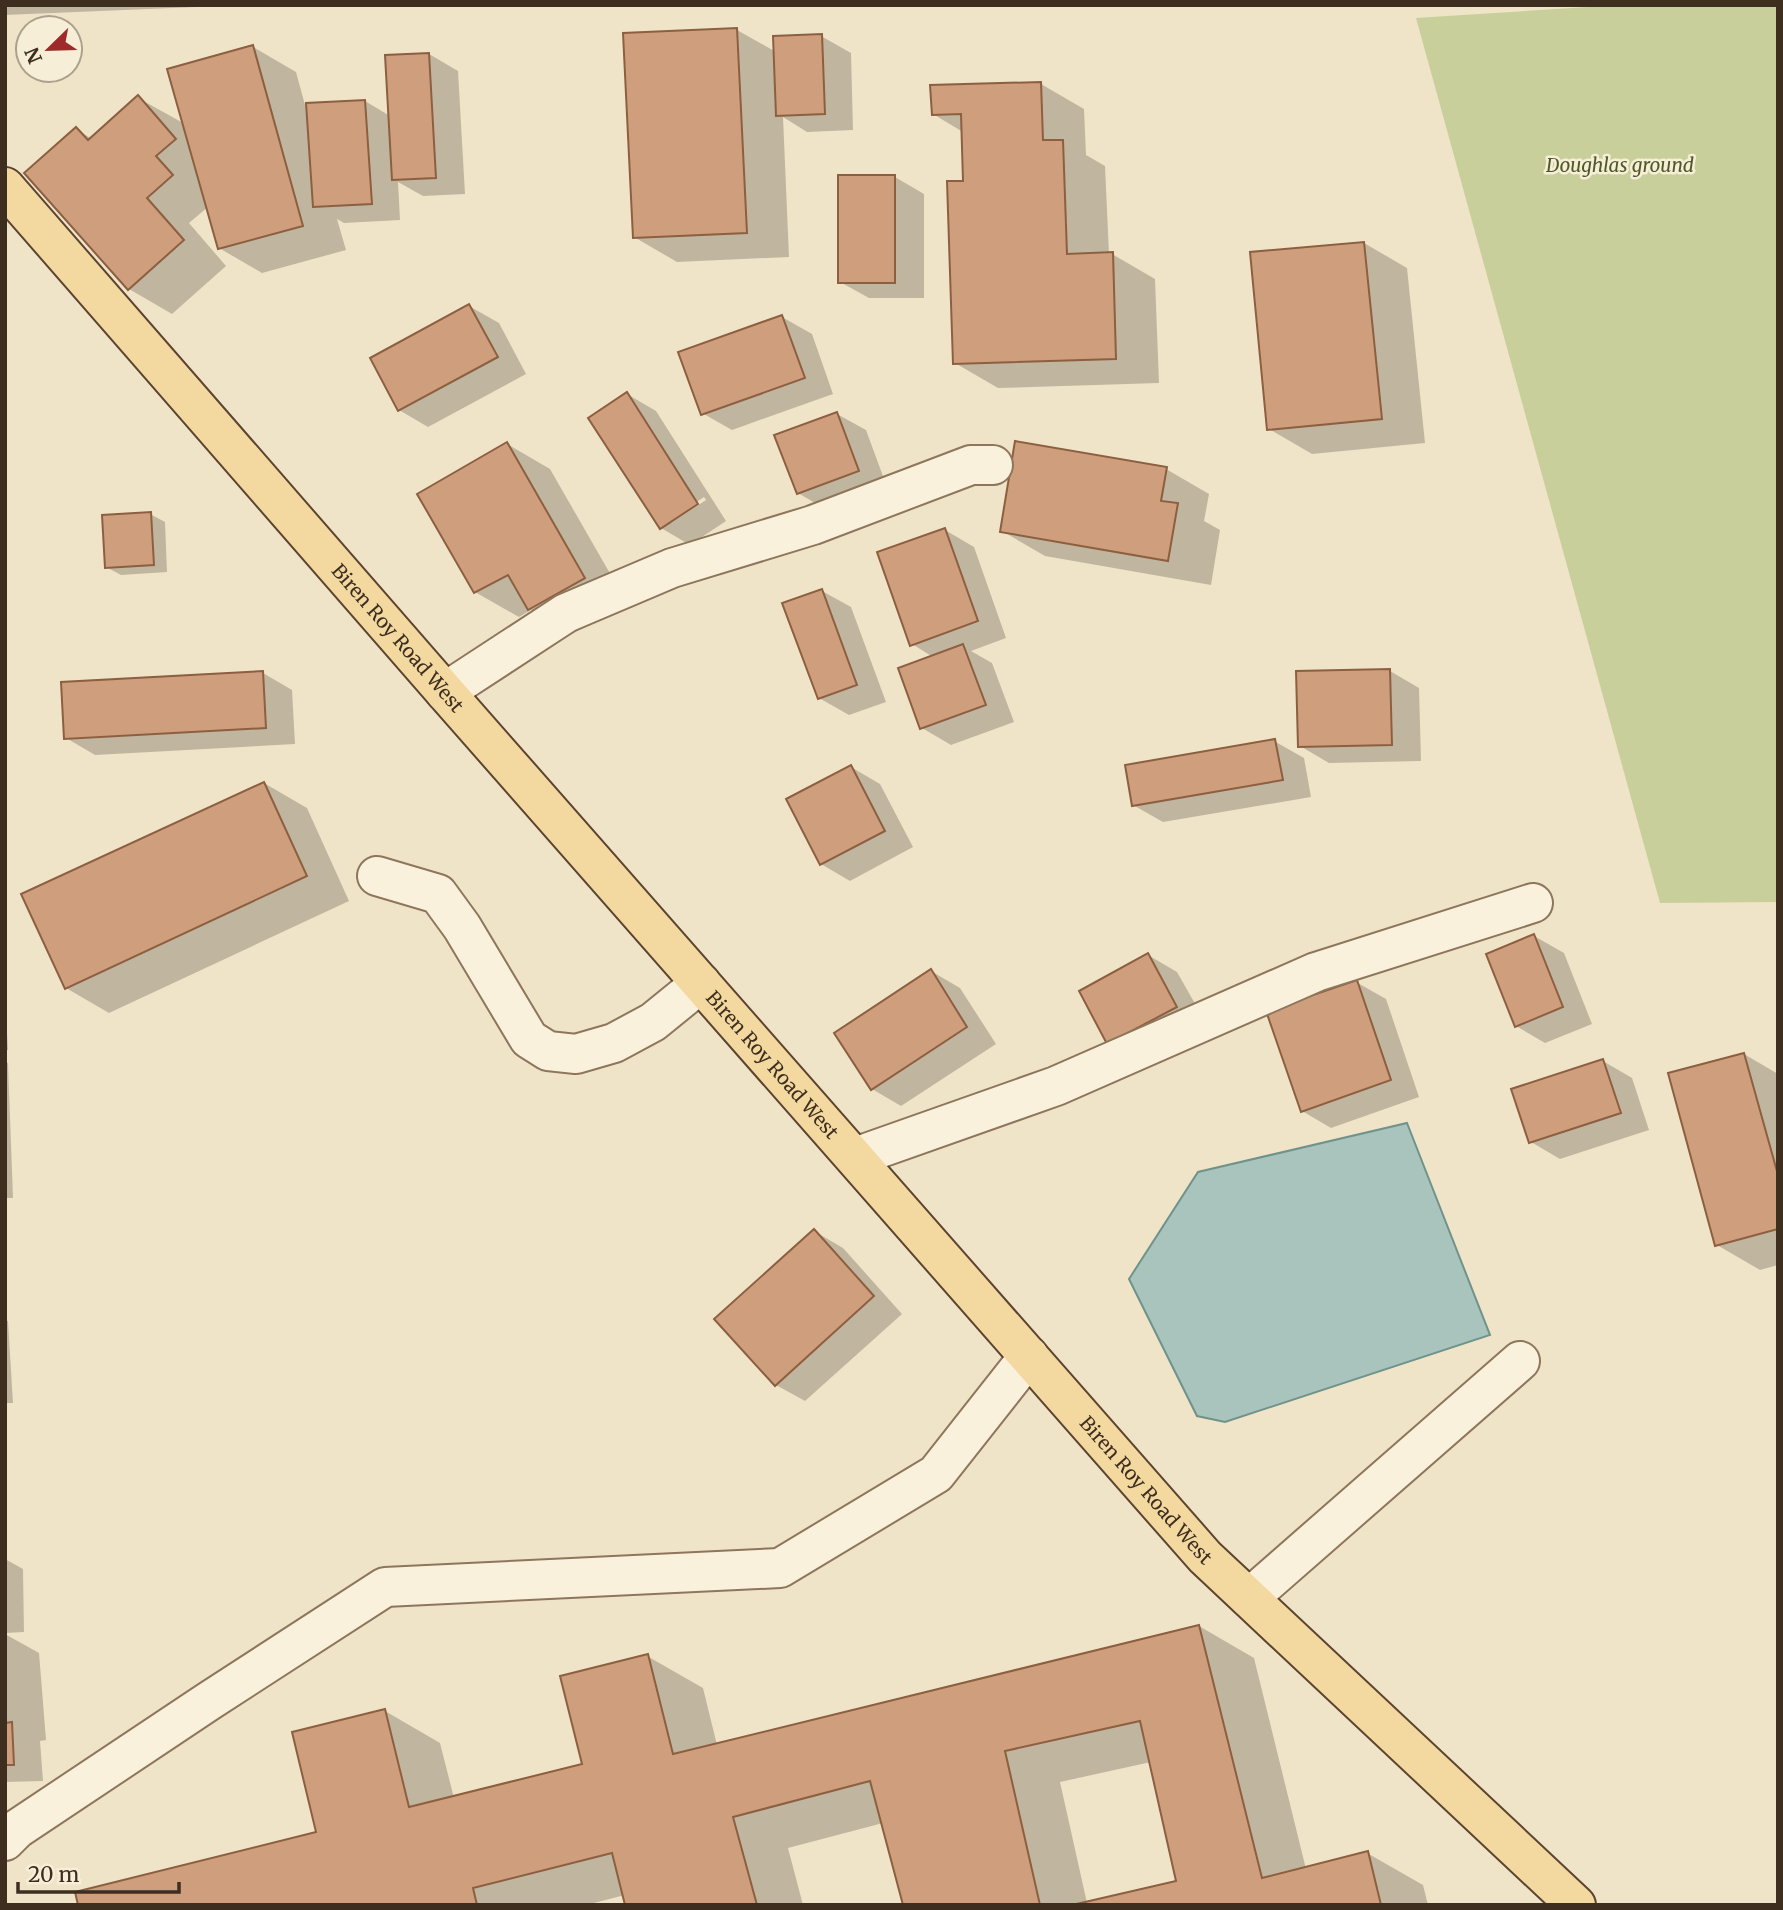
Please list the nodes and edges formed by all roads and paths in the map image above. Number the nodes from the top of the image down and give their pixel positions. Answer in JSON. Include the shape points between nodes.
{"nodes":[{"id":1,"x":5,"y":187,"type":"edge"},
{"id":2,"x":993,"y":465,"type":"dead end"},
{"id":3,"x":444,"y":692,"type":"junction"},
{"id":4,"x":377,"y":877,"type":"dead end"},
{"id":5,"x":1533,"y":903,"type":"dead end"},
{"id":6,"x":701,"y":984,"type":"junction"},
{"id":7,"x":855,"y":1157,"type":"junction"},
{"id":8,"x":1029,"y":1356,"type":"junction"},
{"id":9,"x":1520,"y":1361,"type":"dead end"},
{"id":10,"x":1249,"y":1598,"type":"junction"},
{"id":11,"x":5,"y":1841,"type":"edge"},
{"id":12,"x":1576,"y":1905,"type":"edge"}],
"edges":[{"from":1,"to":3,"type":"main road","name":"Biren Roy Road West"},
{"from":2,"to":3,"type":"street","via":[[971,465],[813,525],[672,568],[566,613]]},
{"from":3,"to":6,"type":"main road","name":"Biren Roy Road West"},
{"from":4,"to":6,"type":"street","via":[[438,894],[529,1039],[548,1051],[576,1054],[614,1043],[653,1022]]},
{"from":5,"to":7,"type":"street","via":[[1316,972],[1056,1086]]},
{"from":6,"to":7,"type":"main road","name":"Biren Roy Road West"},
{"from":7,"to":8,"type":"main road","name":"Biren Roy Road West"},
{"from":8,"to":10,"type":"main road","name":"Biren Roy Road West","via":[[1205,1557]]},
{"from":8,"to":11,"type":"street","via":[[936,1474],[780,1568],[385,1587],[28,1821]]},
{"from":9,"to":10,"type":"street"},
{"from":10,"to":12,"type":"main road","name":"Biren Roy Road West"}]}
